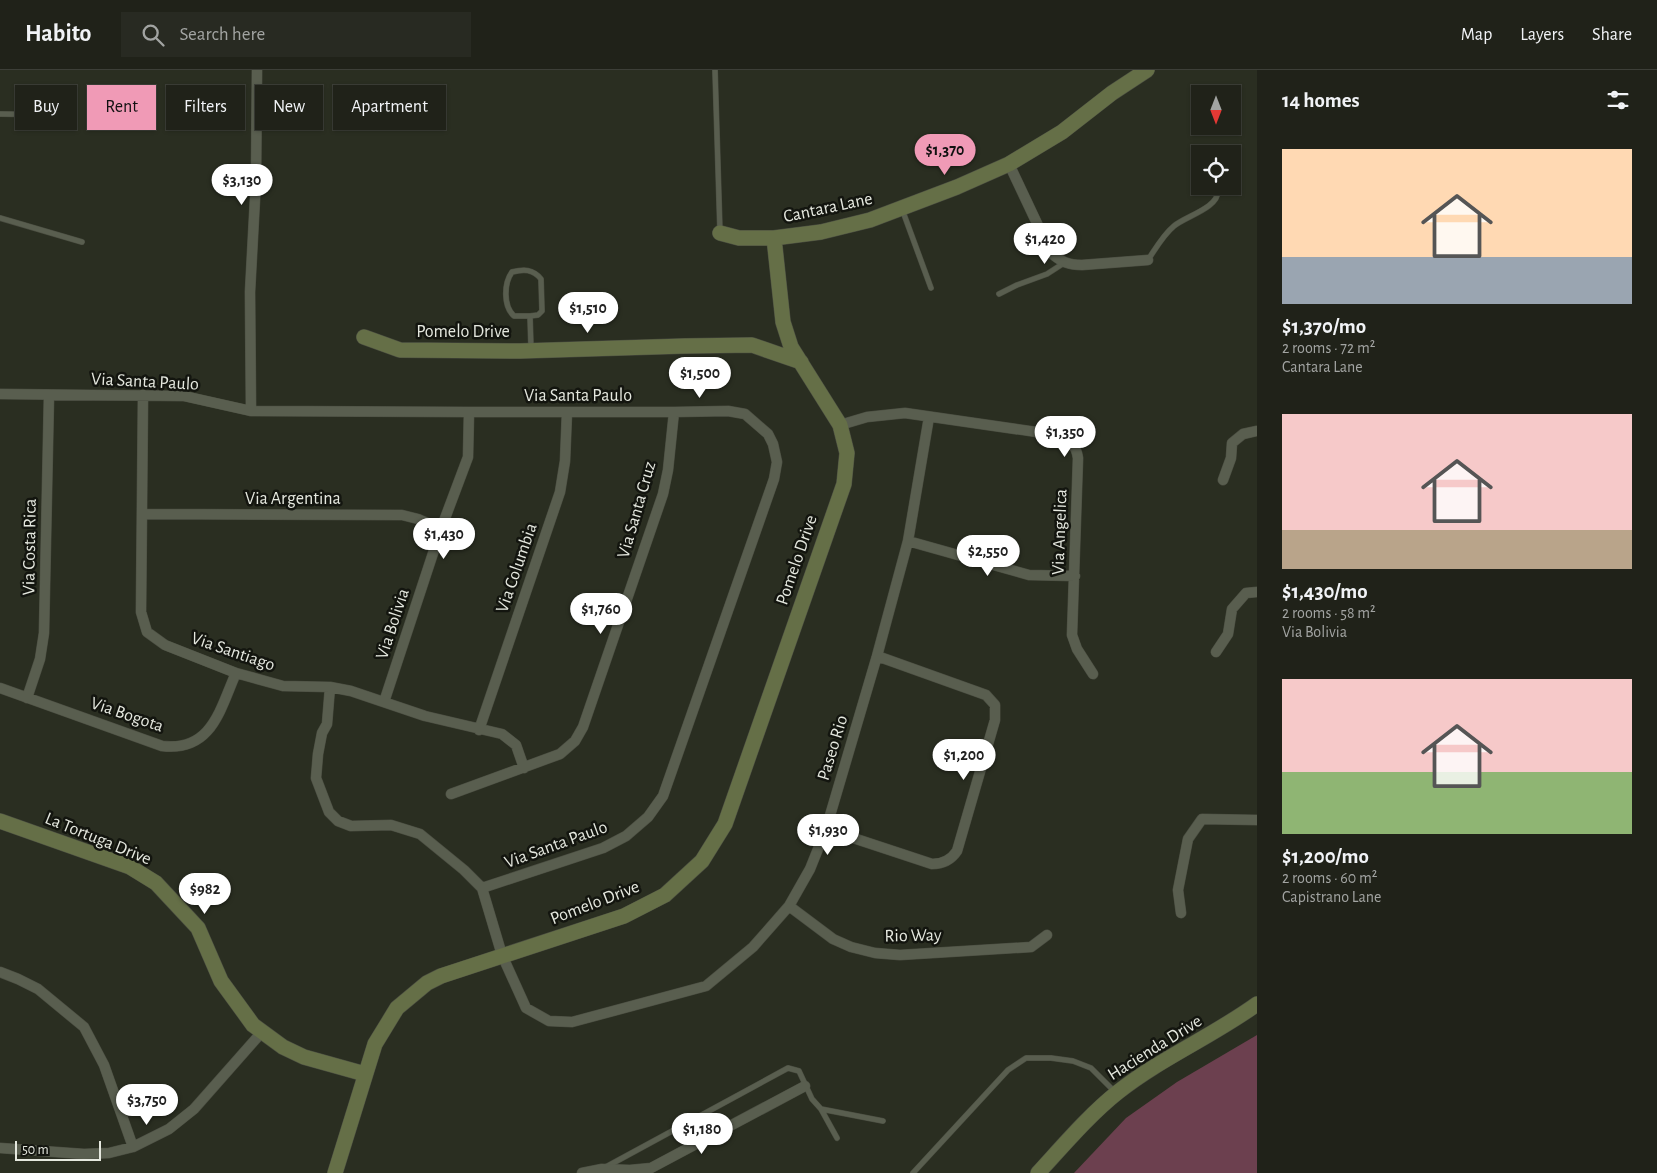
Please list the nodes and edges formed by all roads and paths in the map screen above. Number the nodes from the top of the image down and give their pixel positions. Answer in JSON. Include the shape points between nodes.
{"nodes":[{"id":1,"x":257,"y":70,"type":"edge"},
{"id":2,"x":715,"y":70,"type":"edge"},
{"id":3,"x":1146,"y":70,"type":"edge"},
{"id":4,"x":0,"y":114,"type":"edge"},
{"id":5,"x":15,"y":114,"type":"edge"},
{"id":6,"x":1009,"y":164,"type":"junction"},
{"id":7,"x":1218,"y":195,"type":"edge"},
{"id":8,"x":902,"y":208,"type":"junction"},
{"id":9,"x":0,"y":218,"type":"edge"},
{"id":10,"x":720,"y":233,"type":"joint"},
{"id":11,"x":774,"y":238,"type":"junction"},
{"id":12,"x":82,"y":242,"type":"dead end"},
{"id":13,"x":1148,"y":260,"type":"joint"},
{"id":14,"x":1064,"y":262,"type":"junction"},
{"id":15,"x":931,"y":288,"type":"dead end"},
{"id":16,"x":998,"y":294,"type":"dead end"},
{"id":17,"x":530,"y":316,"type":"junction"},
{"id":18,"x":364,"y":337,"type":"dead end"},
{"id":19,"x":531,"y":351,"type":"junction"},
{"id":20,"x":801,"y":362,"type":"junction"},
{"id":21,"x":0,"y":394,"type":"edge"},
{"id":22,"x":50,"y":395,"type":"junction"},
{"id":23,"x":142,"y":396,"type":"junction"},
{"id":24,"x":251,"y":408,"type":"junction"},
{"id":25,"x":469,"y":412,"type":"junction"},
{"id":26,"x":567,"y":412,"type":"junction"},
{"id":27,"x":674,"y":412,"type":"junction"},
{"id":28,"x":929,"y":417,"type":"junction"},
{"id":29,"x":840,"y":425,"type":"junction"},
{"id":30,"x":1257,"y":431,"type":"edge"},
{"id":31,"x":1223,"y":480,"type":"dead end"},
{"id":32,"x":142,"y":514,"type":"junction"},
{"id":33,"x":441,"y":529,"type":"junction"},
{"id":34,"x":908,"y":541,"type":"junction"},
{"id":35,"x":1075,"y":576,"type":"junction"},
{"id":36,"x":1257,"y":592,"type":"edge"},
{"id":37,"x":1216,"y":652,"type":"dead end"},
{"id":38,"x":877,"y":656,"type":"junction"},
{"id":39,"x":236,"y":673,"type":"junction"},
{"id":40,"x":1093,"y":674,"type":"dead end"},
{"id":41,"x":0,"y":688,"type":"edge"},
{"id":42,"x":330,"y":688,"type":"junction"},
{"id":43,"x":28,"y":698,"type":"junction"},
{"id":44,"x":384,"y":702,"type":"junction"},
{"id":45,"x":479,"y":730,"type":"junction"},
{"id":46,"x":524,"y":768,"type":"junction"},
{"id":47,"x":451,"y":794,"type":"dead end"},
{"id":48,"x":1257,"y":820,"type":"edge"},
{"id":49,"x":0,"y":821,"type":"edge"},
{"id":50,"x":826,"y":829,"type":"junction"},
{"id":51,"x":482,"y":888,"type":"junction"},
{"id":52,"x":789,"y":906,"type":"junction"},
{"id":53,"x":1181,"y":914,"type":"dead end"},
{"id":54,"x":1047,"y":935,"type":"dead end"},
{"id":55,"x":502,"y":955,"type":"junction"},
{"id":56,"x":0,"y":972,"type":"edge"},
{"id":57,"x":1257,"y":1004,"type":"edge"},
{"id":58,"x":262,"y":1032,"type":"junction"},
{"id":59,"x":365,"y":1074,"type":"junction"},
{"id":60,"x":806,"y":1086,"type":"junction"},
{"id":61,"x":1117,"y":1093,"type":"junction"},
{"id":62,"x":821,"y":1109,"type":"junction"},
{"id":63,"x":882,"y":1121,"type":"dead end"},
{"id":64,"x":837,"y":1138,"type":"dead end"},
{"id":65,"x":133,"y":1147,"type":"junction"},
{"id":66,"x":0,"y":1148,"type":"edge"},
{"id":67,"x":602,"y":1169,"type":"junction"},
{"id":68,"x":335,"y":1173,"type":"edge"},
{"id":69,"x":582,"y":1173,"type":"edge"},
{"id":70,"x":913,"y":1173,"type":"edge"},
{"id":71,"x":1038,"y":1173,"type":"edge"}],
"edges":[{"from":1,"to":24,"type":"street","via":[[251,261]]},
{"from":2,"to":10,"type":"lane"},
{"from":3,"to":6,"type":"street","name":"Cantara Lane","via":[[1062,132]]},
{"from":4,"to":5,"type":"lane"},
{"from":6,"to":8,"type":"street","name":"Cantara Lane"},
{"from":6,"to":14,"type":"street","via":[[1051,254]]},
{"from":7,"to":13,"type":"lane","via":[[1213,203],[1164,235]]},
{"from":8,"to":11,"type":"street","name":"Cantara Lane","via":[[821,232]]},
{"from":8,"to":15,"type":"lane"},
{"from":9,"to":12,"type":"lane"},
{"from":10,"to":11,"type":"street","name":"Cantara Lane","via":[[738,238]]},
{"from":11,"to":20,"type":"street","via":[[783,322],[791,347]]},
{"from":13,"to":14,"type":"street","via":[[1082,265]]},
{"from":14,"to":16,"type":"lane","via":[[1046,274]]},
{"from":17,"to":17,"type":"lane","via":[[514,316],[509,312],[507,278],[512,272],[530,270],[542,279],[542,311]]},
{"from":17,"to":19,"type":"lane"},
{"from":18,"to":19,"type":"street","name":"Pomelo Drive","via":[[400,350]]},
{"from":19,"to":20,"type":"street","name":"Pomelo Drive","via":[[752,345]]},
{"from":20,"to":29,"type":"street","name":"Pomelo Drive"},
{"from":21,"to":22,"type":"street","name":"Via Santa Paulo"},
{"from":22,"to":23,"type":"street","name":"Via Santa Paulo"},
{"from":22,"to":43,"type":"street","name":"Via Costa Rica","via":[[44,634]]},
{"from":23,"to":24,"type":"street","name":"Via Santa Paulo","via":[[184,396]]},
{"from":23,"to":32,"type":"street","name":"Via Santiago"},
{"from":24,"to":25,"type":"street","name":"Via Santa Paulo"},
{"from":25,"to":26,"type":"street","name":"Via Santa Paulo"},
{"from":25,"to":33,"type":"street","name":"Via Bolivia","via":[[468,456]]},
{"from":26,"to":27,"type":"street","name":"Via Santa Paulo"},
{"from":26,"to":45,"type":"street","name":"Via Columbia","via":[[560,492]]},
{"from":27,"to":46,"type":"street","name":"Via Santa Cruz","via":[[663,494],[583,727],[560,754]]},
{"from":27,"to":51,"type":"street","name":"Via Santa Paulo","via":[[728,411],[745,414],[768,434],[777,462],[774,479],[663,796],[648,817],[626,836],[603,848]]},
{"from":28,"to":29,"type":"street","name":"Via Angelica","via":[[905,413],[867,417]]},
{"from":28,"to":34,"type":"street","name":"Paseo Rio"},
{"from":28,"to":35,"type":"street","name":"Via Angelica","via":[[1057,435],[1071,441],[1078,458]]},
{"from":29,"to":55,"type":"street","name":"Pomelo Drive","via":[[847,453],[844,484],[725,824],[702,861],[665,895],[624,916]]},
{"from":30,"to":31,"type":"street","via":[[1243,434],[1232,443],[1231,458]]},
{"from":32,"to":33,"type":"street","name":"Via Argentina","via":[[402,516]]},
{"from":32,"to":39,"type":"street","name":"Via Santiago","via":[[141,612],[147,632],[164,645]]},
{"from":33,"to":44,"type":"street","name":"Via Bolivia"},
{"from":34,"to":35,"type":"street","via":[[1029,575]]},
{"from":34,"to":38,"type":"street","name":"Paseo Rio"},
{"from":35,"to":40,"type":"street","name":"Via Angelica","via":[[1072,635]]},
{"from":36,"to":37,"type":"street","via":[[1246,593],[1232,609],[1228,634]]},
{"from":38,"to":50,"type":"street","name":"Paseo Rio"},
{"from":38,"to":50,"type":"street","via":[[986,695],[995,705],[995,720],[957,851],[952,858],[932,864]]},
{"from":39,"to":42,"type":"street","name":"Via Santiago","via":[[283,686]]},
{"from":39,"to":43,"type":"street","name":"Via Bogota","via":[[215,721],[205,735],[190,744],[172,747]]},
{"from":41,"to":43,"type":"street","name":"Via Bogota"},
{"from":42,"to":44,"type":"street","name":"Via Santiago"},
{"from":42,"to":51,"type":"street","via":[[327,724],[322,733],[316,778],[328,812],[351,826],[391,825],[420,834]]},
{"from":44,"to":45,"type":"street","name":"Via Santiago"},
{"from":45,"to":46,"type":"street","name":"Via Santiago","via":[[502,734],[516,745]]},
{"from":46,"to":47,"type":"street","name":"Via Santa Cruz"},
{"from":48,"to":53,"type":"street","via":[[1202,819],[1188,839],[1178,890]]},
{"from":49,"to":58,"type":"street","name":"La Tortuga Drive","via":[[130,867],[156,882],[198,928],[221,981]]},
{"from":50,"to":52,"type":"street","name":"Paseo Rio","via":[[810,869]]},
{"from":51,"to":55,"type":"street","name":"Paseo Rio"},
{"from":52,"to":54,"type":"street","name":"Rio Way","via":[[833,939],[875,953],[900,955],[1031,947]]},
{"from":52,"to":55,"type":"street","name":"Paseo Rio","via":[[754,947],[706,986],[572,1022],[549,1021],[526,1008]]},
{"from":55,"to":59,"type":"street","name":"Pomelo Drive","via":[[427,983],[397,1008],[375,1044]]},
{"from":56,"to":65,"type":"street","via":[[38,989],[84,1027],[104,1065]]},
{"from":57,"to":61,"type":"street","name":"Hacienda Drive"},
{"from":58,"to":59,"type":"street","name":"La Tortuga Drive","via":[[304,1057]]},
{"from":58,"to":65,"type":"street","via":[[194,1109],[170,1129]]},
{"from":59,"to":68,"type":"street","name":"Pomelo Drive"},
{"from":60,"to":62,"type":"lane"},
{"from":60,"to":67,"type":"street","via":[[651,1168]]},
{"from":60,"to":67,"type":"lane","via":[[799,1071],[788,1068]]},
{"from":61,"to":70,"type":"lane","via":[[1091,1068],[1073,1061],[1026,1058],[1008,1070]]},
{"from":61,"to":71,"type":"street","name":"Hacienda Drive"},
{"from":62,"to":63,"type":"lane"},
{"from":62,"to":64,"type":"lane"},
{"from":65,"to":66,"type":"street","via":[[110,1153],[84,1154]]},
{"from":67,"to":69,"type":"street"}]}
